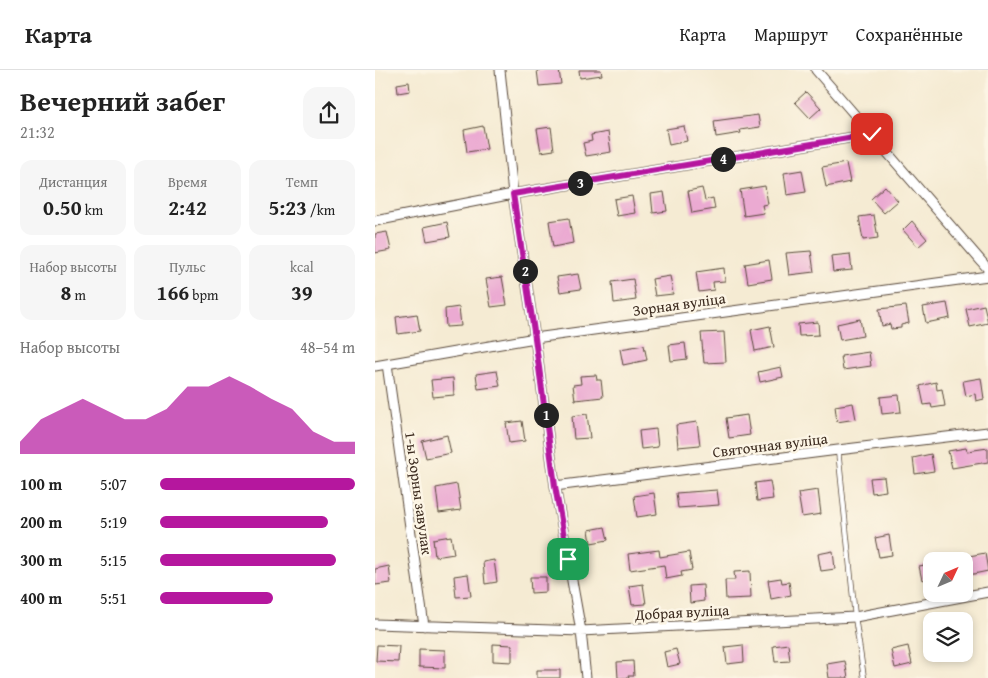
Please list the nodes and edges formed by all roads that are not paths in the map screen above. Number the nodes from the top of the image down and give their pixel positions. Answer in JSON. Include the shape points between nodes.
{"nodes":[{"id":1,"x":500,"y":70,"type":"edge"},
{"id":2,"x":816,"y":70,"type":"edge"},
{"id":3,"x":872,"y":134,"type":"junction"},
{"id":4,"x":513,"y":194,"type":"junction"},
{"id":5,"x":375,"y":221,"type":"edge"},
{"id":6,"x":988,"y":269,"type":"edge"},
{"id":7,"x":988,"y":276,"type":"edge"},
{"id":8,"x":535,"y":338,"type":"junction"},
{"id":9,"x":387,"y":364,"type":"junction"},
{"id":10,"x":375,"y":366,"type":"edge"},
{"id":11,"x":988,"y":432,"type":"edge"},
{"id":12,"x":838,"y":450,"type":"junction"},
{"id":13,"x":555,"y":486,"type":"junction"},
{"id":14,"x":988,"y":592,"type":"edge"},
{"id":15,"x":855,"y":617,"type":"junction"},
{"id":16,"x":375,"y":624,"type":"edge"},
{"id":17,"x":424,"y":626,"type":"junction"},
{"id":18,"x":581,"y":631,"type":"junction"},
{"id":19,"x":586,"y":678,"type":"edge"},
{"id":20,"x":865,"y":678,"type":"edge"}],
"edges":[{"from":1,"to":4,"type":"street"},
{"from":2,"to":3,"type":"street"},
{"from":3,"to":4,"type":"street"},
{"from":3,"to":6,"type":"street"},
{"from":4,"to":5,"type":"street"},
{"from":4,"to":8,"type":"street"},
{"from":7,"to":8,"type":"street","name":"Зорная вуліца"},
{"from":8,"to":9,"type":"street","name":"Зорная вуліца"},
{"from":8,"to":13,"type":"street"},
{"from":9,"to":10,"type":"street","name":"Зорная вуліца"},
{"from":9,"to":17,"type":"street","name":"1-ы Зорны завулак"},
{"from":11,"to":12,"type":"street","name":"Святочная вуліца"},
{"from":12,"to":13,"type":"street","name":"Святочная вуліца"},
{"from":12,"to":15,"type":"lane"},
{"from":13,"to":18,"type":"street"},
{"from":14,"to":15,"type":"street","name":"Добрая вуліца"},
{"from":15,"to":18,"type":"street","name":"Добрая вуліца"},
{"from":15,"to":20,"type":"lane"},
{"from":16,"to":17,"type":"street","name":"Добрая вуліца"},
{"from":17,"to":18,"type":"street","name":"Добрая вуліца"},
{"from":18,"to":19,"type":"street"}]}
